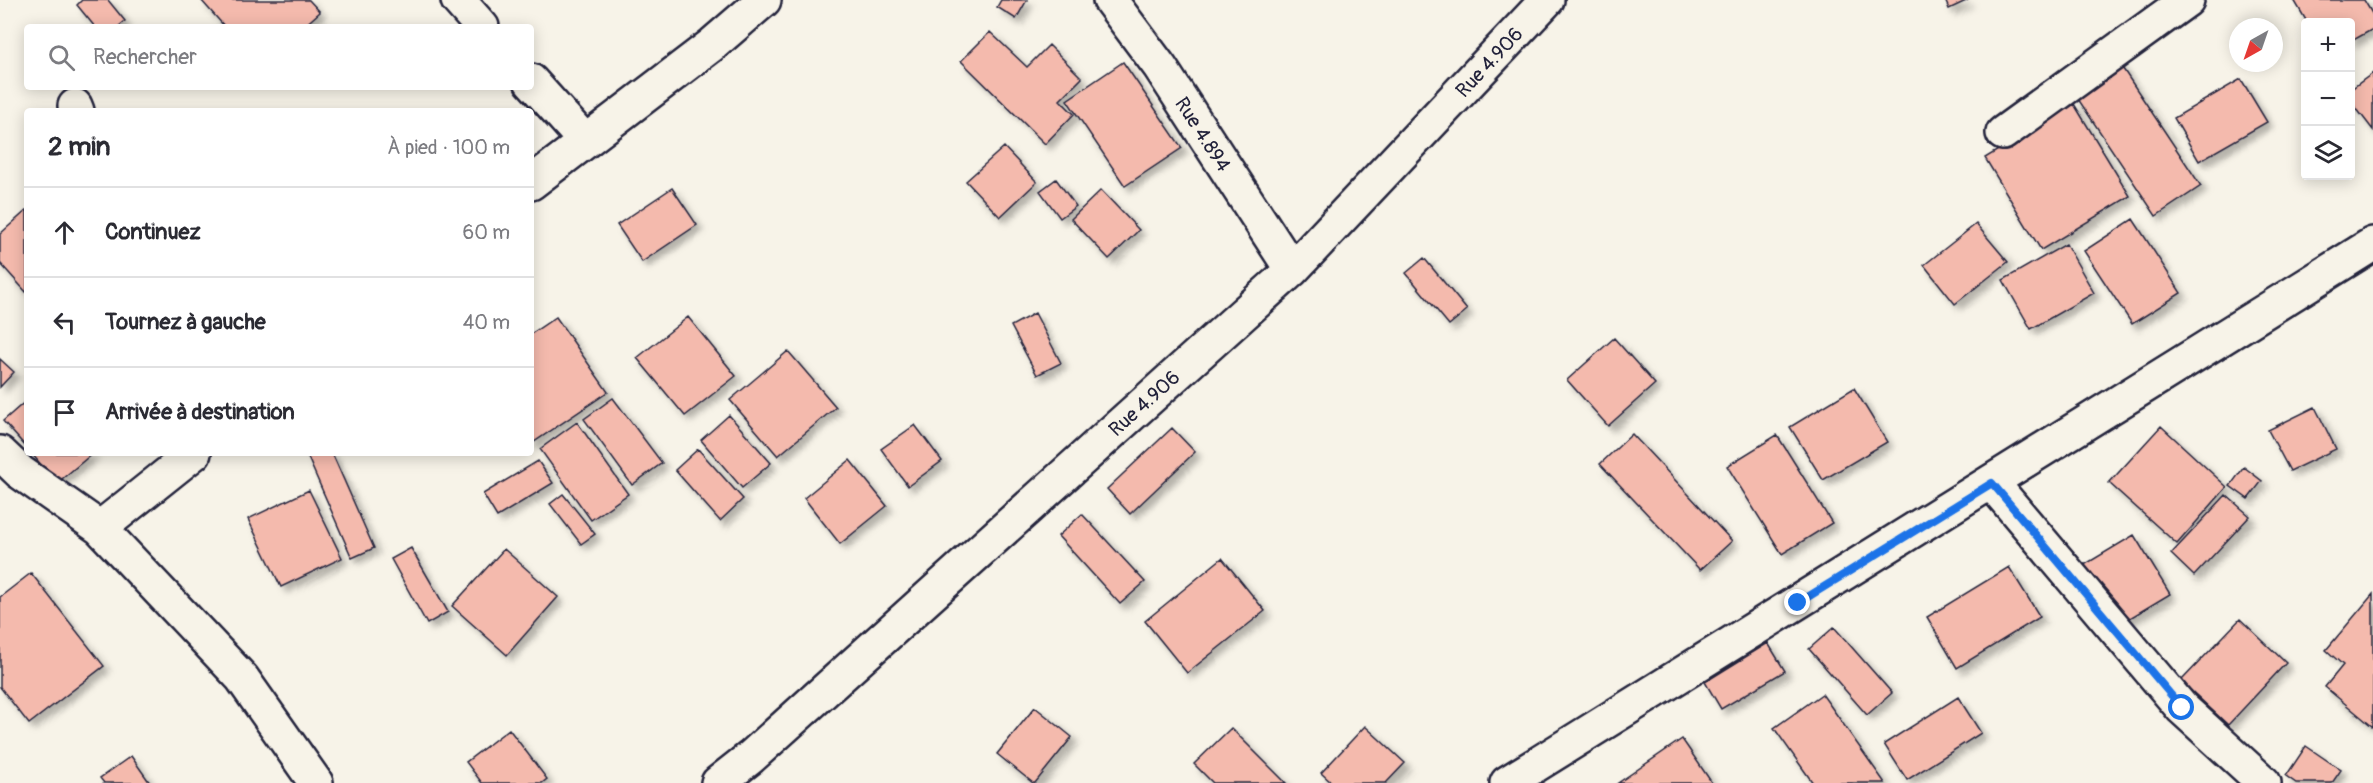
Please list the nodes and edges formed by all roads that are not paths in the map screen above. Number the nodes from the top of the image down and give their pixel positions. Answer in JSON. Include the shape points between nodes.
{"nodes":[{"id":1,"x":458,"y":0,"type":"edge"},
{"id":2,"x":764,"y":0,"type":"edge"},
{"id":3,"x":1110,"y":0,"type":"edge"},
{"id":4,"x":1547,"y":0,"type":"edge"},
{"id":5,"x":2187,"y":0,"type":"edge"},
{"id":6,"x":479,"y":24,"type":"edge"},
{"id":7,"x":534,"y":84,"type":"edge"},
{"id":8,"x":2002,"y":133,"type":"dead end"},
{"id":9,"x":584,"y":140,"type":"junction"},
{"id":10,"x":534,"y":181,"type":"edge"},
{"id":11,"x":2373,"y":244,"type":"edge"},
{"id":12,"x":1292,"y":270,"type":"junction"},
{"id":13,"x":0,"y":453,"type":"edge"},
{"id":14,"x":190,"y":456,"type":"edge"},
{"id":15,"x":1992,"y":483,"type":"junction"},
{"id":16,"x":100,"y":528,"type":"junction"},
{"id":17,"x":316,"y":783,"type":"edge"},
{"id":18,"x":718,"y":783,"type":"edge"},
{"id":19,"x":1507,"y":783,"type":"edge"},
{"id":20,"x":2264,"y":783,"type":"edge"}],
"edges":[{"from":1,"to":6,"type":"street"},
{"from":2,"to":9,"type":"street","via":[[713,44]]},
{"from":3,"to":12,"type":"street","name":"Rue 4.894","via":[[1160,67]]},
{"from":4,"to":12,"type":"street","name":"Rue 4.906"},
{"from":5,"to":8,"type":"street"},
{"from":7,"to":9,"type":"street"},
{"from":9,"to":10,"type":"street"},
{"from":11,"to":15,"type":"street"},
{"from":12,"to":18,"type":"street","name":"Rue 4.906"},
{"from":13,"to":16,"type":"street","via":[[20,472]]},
{"from":14,"to":16,"type":"street"},
{"from":15,"to":19,"type":"street"},
{"from":15,"to":20,"type":"street","via":[[2182,708]]},
{"from":16,"to":17,"type":"street","via":[[242,678]]}]}
